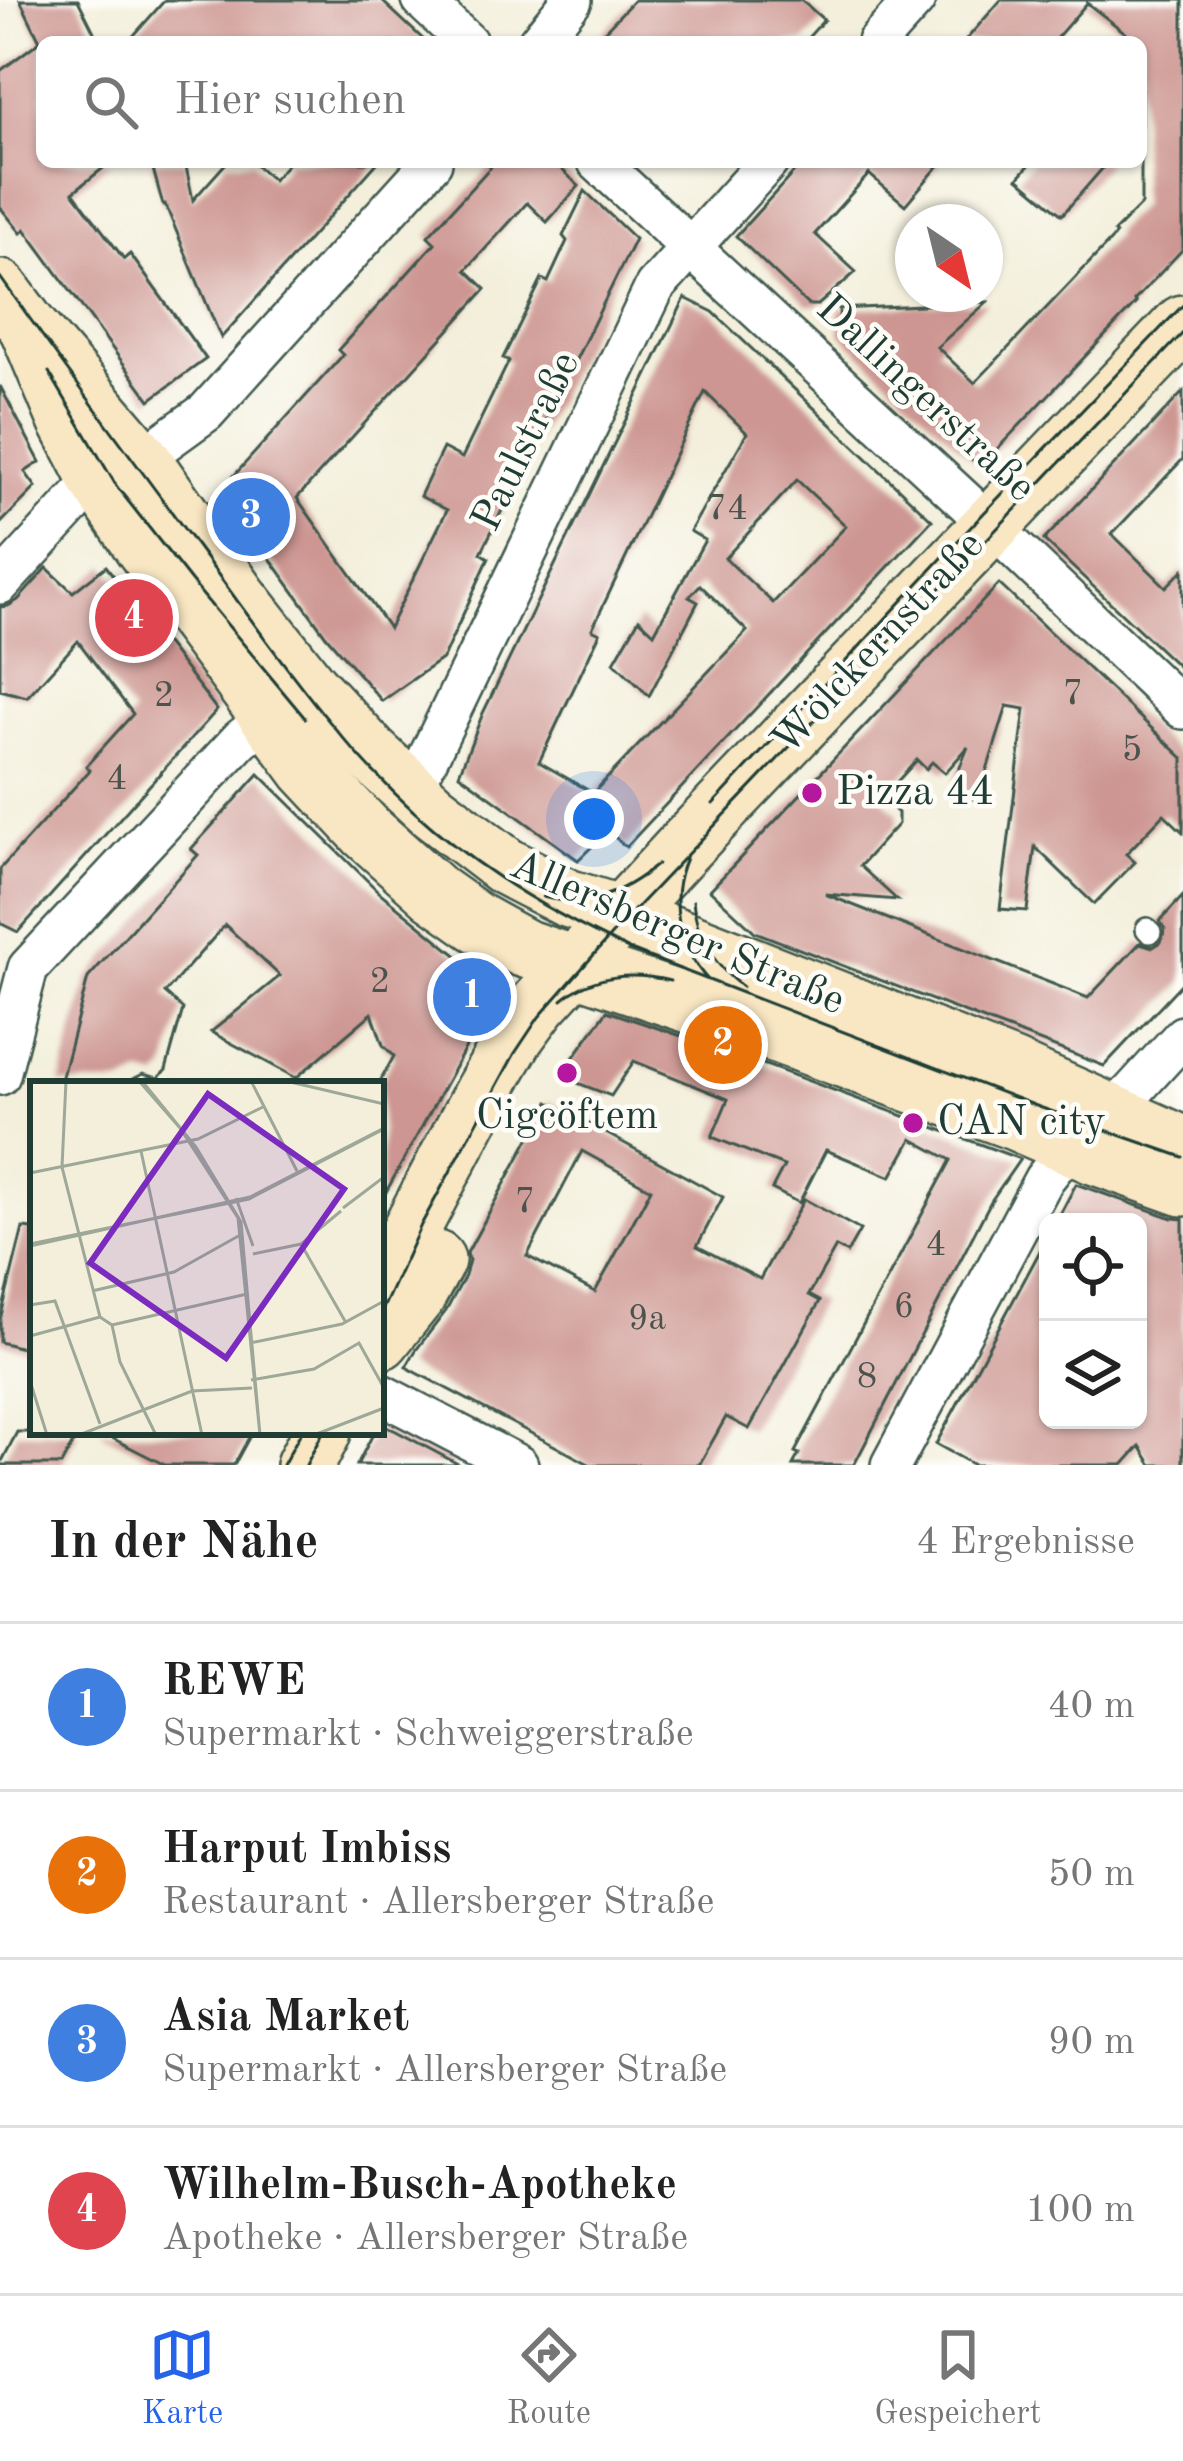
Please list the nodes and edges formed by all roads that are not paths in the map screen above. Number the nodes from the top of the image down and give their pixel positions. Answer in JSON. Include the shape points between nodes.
{"nodes":[{"id":1,"x":422,"y":0,"type":"edge"},
{"id":2,"x":572,"y":0,"type":"edge"},
{"id":3,"x":915,"y":0,"type":"edge"},
{"id":4,"x":461,"y":36,"type":"edge"},
{"id":5,"x":543,"y":36,"type":"edge"},
{"id":6,"x":882,"y":36,"type":"edge"},
{"id":7,"x":427,"y":168,"type":"edge"},
{"id":8,"x":605,"y":168,"type":"edge"},
{"id":9,"x":763,"y":168,"type":"edge"},
{"id":10,"x":691,"y":247,"type":"junction"},
{"id":11,"x":14,"y":308,"type":"edge"},
{"id":12,"x":1183,"y":324,"type":"edge"},
{"id":13,"x":120,"y":470,"type":"junction"},
{"id":14,"x":991,"y":526,"type":"junction"},
{"id":15,"x":0,"y":584,"type":"edge"},
{"id":16,"x":1183,"y":709,"type":"edge"},
{"id":17,"x":268,"y":718,"type":"junction"},
{"id":18,"x":412,"y":791,"type":"junction"},
{"id":19,"x":621,"y":915,"type":"junction"},
{"id":20,"x":14,"y":962,"type":"edge"},
{"id":21,"x":575,"y":965,"type":"junction"},
{"id":22,"x":1183,"y":1036,"type":"edge"},
{"id":23,"x":0,"y":1075,"type":"edge"},
{"id":24,"x":1091,"y":1129,"type":"junction"},
{"id":25,"x":1183,"y":1145,"type":"edge"},
{"id":26,"x":1183,"y":1187,"type":"edge"},
{"id":27,"x":384,"y":1281,"type":"edge"},
{"id":28,"x":384,"y":1336,"type":"edge"},
{"id":29,"x":384,"y":1396,"type":"edge"},
{"id":30,"x":320,"y":1435,"type":"edge"},
{"id":31,"x":304,"y":1465,"type":"edge"},
{"id":32,"x":518,"y":1465,"type":"edge"},
{"id":33,"x":891,"y":1465,"type":"edge"}],
"edges":[{"from":1,"to":4,"type":"street"},
{"from":2,"to":5,"type":"street"},
{"from":3,"to":6,"type":"street"},
{"from":7,"to":13,"type":"street","via":[[206,412]]},
{"from":8,"to":10,"type":"street","name":"Dallingerstraße"},
{"from":9,"to":10,"type":"street","name":"Paulstraße"},
{"from":10,"to":14,"type":"street","name":"Dallingerstraße"},
{"from":10,"to":18,"type":"street","name":"Paulstraße","via":[[655,287]]},
{"from":11,"to":13,"type":"main road","name":"Allersberger Straße"},
{"from":12,"to":14,"type":"main road","name":"Wölckernstraße"},
{"from":13,"to":15,"type":"street","via":[[88,487]]},
{"from":13,"to":17,"type":"main road","name":"Allersberger Straße"},
{"from":13,"to":18,"type":"main road","name":"Allersberger Straße","via":[[238,596],[309,687]]},
{"from":14,"to":16,"type":"street","name":"Dallingerstraße"},
{"from":14,"to":19,"type":"main road","name":"Wölckernstraße"},
{"from":17,"to":20,"type":"street"},
{"from":17,"to":21,"type":"main road","name":"Allersberger Straße","via":[[346,812],[435,892],[508,941]]},
{"from":18,"to":19,"type":"main road","name":"Allersberger Straße","via":[[505,866]]},
{"from":19,"to":21,"type":"main road","name":"Wölckernstraße"},
{"from":19,"to":24,"type":"main road","name":"Allersberger Straße","via":[[1012,1069]]},
{"from":20,"to":23,"type":"street"},
{"from":21,"to":24,"type":"main road","name":"Allersberger Straße"},
{"from":21,"to":27,"type":"main road","name":"Wölckernstraße","via":[[516,1035]]},
{"from":21,"to":28,"type":"main road","via":[[540,1067],[417,1295]]},
{"from":22,"to":24,"type":"street"},
{"from":24,"to":25,"type":"main road","name":"Allersberger Straße"},
{"from":24,"to":26,"type":"main road","name":"Allersberger Straße"},
{"from":24,"to":33,"type":"street","via":[[1044,1179]]},
{"from":29,"to":32,"type":"street"},
{"from":30,"to":31,"type":"main road"}]}
